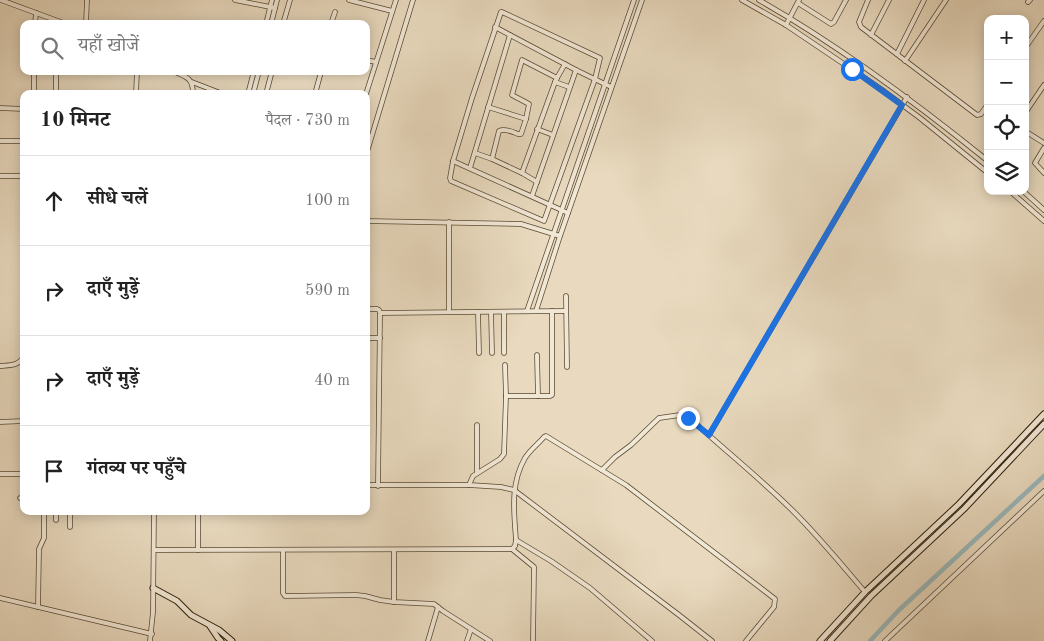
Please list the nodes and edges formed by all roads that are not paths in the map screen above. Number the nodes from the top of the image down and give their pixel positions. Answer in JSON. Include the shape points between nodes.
{"nodes":[{"id":1,"x":1,"y":0,"type":"edge"},
{"id":2,"x":87,"y":0,"type":"edge"},
{"id":3,"x":235,"y":0,"type":"edge"},
{"id":4,"x":272,"y":0,"type":"edge"},
{"id":5,"x":277,"y":0,"type":"edge"},
{"id":6,"x":290,"y":0,"type":"edge"},
{"id":7,"x":349,"y":0,"type":"edge"},
{"id":8,"x":396,"y":0,"type":"edge"},
{"id":9,"x":413,"y":0,"type":"edge"},
{"id":10,"x":634,"y":0,"type":"edge"},
{"id":11,"x":642,"y":0,"type":"edge"},
{"id":12,"x":742,"y":0,"type":"edge"},
{"id":13,"x":758,"y":0,"type":"edge"},
{"id":14,"x":846,"y":0,"type":"edge"},
{"id":15,"x":868,"y":0,"type":"edge"},
{"id":16,"x":888,"y":0,"type":"edge"},
{"id":17,"x":924,"y":0,"type":"edge"},
{"id":18,"x":946,"y":0,"type":"edge"},
{"id":19,"x":241,"y":1,"type":"edge"},
{"id":20,"x":798,"y":1,"type":"edge"},
{"id":21,"x":270,"y":7,"type":"junction"},
{"id":22,"x":275,"y":8,"type":"junction"},
{"id":23,"x":392,"y":11,"type":"junction"},
{"id":24,"x":335,"y":12,"type":"dead end"},
{"id":25,"x":36,"y":13,"type":"junction"},
{"id":26,"x":790,"y":18,"type":"junction"},
{"id":27,"x":36,"y":20,"type":"edge"},
{"id":28,"x":52,"y":20,"type":"edge"},
{"id":29,"x":86,"y":20,"type":"edge"},
{"id":30,"x":267,"y":20,"type":"edge"},
{"id":31,"x":272,"y":20,"type":"edge"},
{"id":32,"x":284,"y":20,"type":"edge"},
{"id":33,"x":332,"y":20,"type":"edge"},
{"id":34,"x":1044,"y":21,"type":"edge"},
{"id":35,"x":786,"y":25,"type":"junction"},
{"id":36,"x":495,"y":27,"type":"junction"},
{"id":37,"x":871,"y":35,"type":"junction"},
{"id":38,"x":510,"y":36,"type":"junction"},
{"id":39,"x":1029,"y":42,"type":"edge"},
{"id":40,"x":897,"y":54,"type":"junction"},
{"id":41,"x":370,"y":61,"type":"edge"},
{"id":42,"x":905,"y":61,"type":"junction"},
{"id":43,"x":376,"y":62,"type":"junction"},
{"id":44,"x":565,"y":64,"type":"junction"},
{"id":45,"x":576,"y":70,"type":"junction"},
{"id":46,"x":34,"y":75,"type":"edge"},
{"id":47,"x":56,"y":75,"type":"edge"},
{"id":48,"x":137,"y":75,"type":"edge"},
{"id":49,"x":181,"y":75,"type":"edge"},
{"id":50,"x":253,"y":75,"type":"edge"},
{"id":51,"x":258,"y":75,"type":"edge"},
{"id":52,"x":271,"y":75,"type":"edge"},
{"id":53,"x":319,"y":75,"type":"edge"},
{"id":54,"x":594,"y":79,"type":"junction"},
{"id":55,"x":556,"y":80,"type":"junction"},
{"id":56,"x":192,"y":82,"type":"junction"},
{"id":57,"x":605,"y":84,"type":"junction"},
{"id":58,"x":1044,"y":85,"type":"edge"},
{"id":59,"x":569,"y":87,"type":"junction"},
{"id":60,"x":611,"y":87,"type":"junction"},
{"id":61,"x":34,"y":90,"type":"edge"},
{"id":62,"x":56,"y":90,"type":"edge"},
{"id":63,"x":136,"y":90,"type":"edge"},
{"id":64,"x":193,"y":90,"type":"edge"},
{"id":65,"x":213,"y":90,"type":"edge"},
{"id":66,"x":249,"y":90,"type":"edge"},
{"id":67,"x":255,"y":90,"type":"edge"},
{"id":68,"x":267,"y":90,"type":"edge"},
{"id":69,"x":316,"y":90,"type":"edge"},
{"id":70,"x":367,"y":90,"type":"edge"},
{"id":71,"x":907,"y":97,"type":"junction"},
{"id":72,"x":902,"y":105,"type":"junction"},
{"id":73,"x":987,"y":105,"type":"edge"},
{"id":74,"x":1029,"y":107,"type":"edge"},
{"id":75,"x":0,"y":108,"type":"edge"},
{"id":76,"x":488,"y":108,"type":"junction"},
{"id":77,"x":20,"y":109,"type":"edge"},
{"id":78,"x":526,"y":119,"type":"junction"},
{"id":79,"x":537,"y":129,"type":"junction"},
{"id":80,"x":1029,"y":134,"type":"edge"},
{"id":81,"x":553,"y":135,"type":"junction"},
{"id":82,"x":0,"y":140,"type":"edge"},
{"id":83,"x":20,"y":141,"type":"edge"},
{"id":84,"x":370,"y":142,"type":"edge"},
{"id":85,"x":1044,"y":143,"type":"edge"},
{"id":86,"x":1044,"y":148,"type":"edge"},
{"id":87,"x":474,"y":153,"type":"junction"},
{"id":88,"x":492,"y":159,"type":"junction"},
{"id":89,"x":984,"y":159,"type":"edge"},
{"id":90,"x":453,"y":161,"type":"junction"},
{"id":91,"x":470,"y":168,"type":"junction"},
{"id":92,"x":984,"y":170,"type":"edge"},
{"id":93,"x":522,"y":173,"type":"junction"},
{"id":94,"x":1044,"y":173,"type":"edge"},
{"id":95,"x":0,"y":176,"type":"edge"},
{"id":96,"x":20,"y":176,"type":"edge"},
{"id":97,"x":537,"y":182,"type":"junction"},
{"id":98,"x":1015,"y":195,"type":"edge"},
{"id":99,"x":1027,"y":195,"type":"edge"},
{"id":100,"x":532,"y":196,"type":"junction"},
{"id":101,"x":551,"y":205,"type":"junction"},
{"id":102,"x":562,"y":210,"type":"junction"},
{"id":103,"x":1044,"y":210,"type":"edge"},
{"id":104,"x":568,"y":213,"type":"junction"},
{"id":105,"x":370,"y":221,"type":"edge"},
{"id":106,"x":1044,"y":221,"type":"edge"},
{"id":107,"x":449,"y":222,"type":"junction"},
{"id":108,"x":553,"y":233,"type":"junction"},
{"id":109,"x":560,"y":236,"type":"junction"},
{"id":110,"x":566,"y":296,"type":"dead end"},
{"id":111,"x":370,"y":309,"type":"edge"},
{"id":112,"x":536,"y":310,"type":"junction"},
{"id":113,"x":566,"y":310,"type":"junction"},
{"id":114,"x":527,"y":311,"type":"junction"},
{"id":115,"x":552,"y":311,"type":"junction"},
{"id":116,"x":449,"y":312,"type":"junction"},
{"id":117,"x":478,"y":312,"type":"junction"},
{"id":118,"x":491,"y":312,"type":"junction"},
{"id":119,"x":504,"y":312,"type":"junction"},
{"id":120,"x":380,"y":313,"type":"junction"},
{"id":121,"x":370,"y":338,"type":"edge"},
{"id":122,"x":380,"y":338,"type":"junction"},
{"id":123,"x":478,"y":353,"type":"dead end"},
{"id":124,"x":492,"y":353,"type":"dead end"},
{"id":125,"x":504,"y":353,"type":"dead end"},
{"id":126,"x":537,"y":355,"type":"dead end"},
{"id":127,"x":20,"y":362,"type":"edge"},
{"id":128,"x":506,"y":365,"type":"dead end"},
{"id":129,"x":0,"y":366,"type":"edge"},
{"id":130,"x":567,"y":367,"type":"dead end"},
{"id":131,"x":506,"y":396,"type":"junction"},
{"id":132,"x":538,"y":396,"type":"junction"},
{"id":133,"x":1044,"y":414,"type":"edge"},
{"id":134,"x":20,"y":421,"type":"edge"},
{"id":135,"x":0,"y":422,"type":"edge"},
{"id":136,"x":1044,"y":424,"type":"edge"},
{"id":137,"x":476,"y":425,"type":"dead end"},
{"id":138,"x":709,"y":435,"type":"junction"},
{"id":139,"x":602,"y":470,"type":"junction"},
{"id":140,"x":0,"y":474,"type":"edge"},
{"id":141,"x":20,"y":474,"type":"edge"},
{"id":142,"x":477,"y":474,"type":"junction"},
{"id":143,"x":470,"y":482,"type":"junction"},
{"id":144,"x":370,"y":485,"type":"edge"},
{"id":145,"x":378,"y":486,"type":"junction"},
{"id":146,"x":514,"y":490,"type":"junction"},
{"id":147,"x":1044,"y":491,"type":"edge"},
{"id":148,"x":44,"y":515,"type":"edge"},
{"id":149,"x":56,"y":515,"type":"edge"},
{"id":150,"x":70,"y":515,"type":"edge"},
{"id":151,"x":154,"y":515,"type":"edge"},
{"id":152,"x":198,"y":515,"type":"edge"},
{"id":153,"x":56,"y":520,"type":"dead end"},
{"id":154,"x":70,"y":527,"type":"dead end"},
{"id":155,"x":516,"y":540,"type":"junction"},
{"id":156,"x":512,"y":549,"type":"junction"},
{"id":157,"x":154,"y":550,"type":"junction"},
{"id":158,"x":198,"y":550,"type":"junction"},
{"id":159,"x":283,"y":550,"type":"junction"},
{"id":160,"x":394,"y":550,"type":"junction"},
{"id":161,"x":153,"y":588,"type":"junction"},
{"id":162,"x":865,"y":592,"type":"junction"},
{"id":163,"x":0,"y":598,"type":"edge"},
{"id":164,"x":394,"y":602,"type":"junction"},
{"id":165,"x":38,"y":607,"type":"junction"},
{"id":166,"x":438,"y":607,"type":"junction"},
{"id":167,"x":210,"y":626,"type":"junction"},
{"id":168,"x":471,"y":629,"type":"junction"},
{"id":169,"x":152,"y":634,"type":"junction"},
{"id":170,"x":150,"y":641,"type":"edge"},
{"id":171,"x":221,"y":641,"type":"edge"},
{"id":172,"x":232,"y":641,"type":"edge"},
{"id":173,"x":428,"y":641,"type":"edge"},
{"id":174,"x":467,"y":641,"type":"edge"},
{"id":175,"x":489,"y":641,"type":"edge"},
{"id":176,"x":532,"y":641,"type":"edge"},
{"id":177,"x":652,"y":641,"type":"edge"},
{"id":178,"x":712,"y":641,"type":"edge"},
{"id":179,"x":746,"y":641,"type":"edge"},
{"id":180,"x":820,"y":641,"type":"edge"},
{"id":181,"x":830,"y":641,"type":"edge"},
{"id":182,"x":885,"y":641,"type":"edge"}],
"edges":[{"from":1,"to":25,"type":"street"},
{"from":2,"to":29,"type":"street"},
{"from":3,"to":19,"type":"street"},
{"from":4,"to":21,"type":"street"},
{"from":5,"to":22,"type":"street"},
{"from":6,"to":32,"type":"street"},
{"from":7,"to":23,"type":"street"},
{"from":8,"to":23,"type":"street"},
{"from":9,"to":84,"type":"street"},
{"from":10,"to":57,"type":"street"},
{"from":11,"to":60,"type":"street"},
{"from":12,"to":35,"type":"street"},
{"from":13,"to":26,"type":"street"},
{"from":14,"to":20,"type":"street","via":[[831,24]]},
{"from":15,"to":37,"type":"street","via":[[859,24]]},
{"from":16,"to":37,"type":"street"},
{"from":17,"to":40,"type":"street"},
{"from":18,"to":42,"type":"street"},
{"from":19,"to":21,"type":"street"},
{"from":20,"to":26,"type":"street"},
{"from":21,"to":22,"type":"street"},
{"from":21,"to":30,"type":"street"},
{"from":22,"to":31,"type":"street"},
{"from":23,"to":43,"type":"street"},
{"from":24,"to":33,"type":"street"},
{"from":25,"to":27,"type":"street"},
{"from":25,"to":28,"type":"street"},
{"from":26,"to":35,"type":"street"},
{"from":26,"to":71,"type":"street"},
{"from":34,"to":39,"type":"street"},
{"from":35,"to":72,"type":"street"},
{"from":36,"to":38,"type":"street"},
{"from":36,"to":54,"type":"street","via":[[502,12],[599,57]]},
{"from":36,"to":90,"type":"street"},
{"from":37,"to":40,"type":"street"},
{"from":38,"to":44,"type":"street"},
{"from":38,"to":76,"type":"street"},
{"from":40,"to":42,"type":"street"},
{"from":41,"to":43,"type":"street"},
{"from":42,"to":73,"type":"street","via":[[977,115]]},
{"from":43,"to":70,"type":"street"},
{"from":44,"to":45,"type":"street"},
{"from":44,"to":55,"type":"street"},
{"from":45,"to":54,"type":"street"},
{"from":45,"to":59,"type":"street"},
{"from":46,"to":61,"type":"street"},
{"from":47,"to":62,"type":"street"},
{"from":48,"to":63,"type":"street"},
{"from":49,"to":56,"type":"street"},
{"from":50,"to":66,"type":"street"},
{"from":51,"to":67,"type":"street"},
{"from":52,"to":68,"type":"street"},
{"from":53,"to":69,"type":"street"},
{"from":54,"to":57,"type":"street"},
{"from":54,"to":101,"type":"street"},
{"from":55,"to":59,"type":"street"},
{"from":55,"to":78,"type":"street","via":[[522,60],[512,95],[529,104]]},
{"from":55,"to":79,"type":"street"},
{"from":56,"to":64,"type":"street"},
{"from":56,"to":65,"type":"street"},
{"from":57,"to":60,"type":"street"},
{"from":57,"to":102,"type":"street"},
{"from":58,"to":74,"type":"street"},
{"from":59,"to":81,"type":"street"},
{"from":60,"to":104,"type":"street"},
{"from":71,"to":72,"type":"street"},
{"from":71,"to":89,"type":"street"},
{"from":72,"to":92,"type":"street"},
{"from":72,"to":138,"type":"street"},
{"from":75,"to":77,"type":"street"},
{"from":76,"to":78,"type":"street"},
{"from":76,"to":87,"type":"street"},
{"from":78,"to":88,"type":"street","via":[[520,134],[500,131]]},
{"from":79,"to":81,"type":"street"},
{"from":79,"to":93,"type":"street"},
{"from":80,"to":85,"type":"street"},
{"from":81,"to":97,"type":"street"},
{"from":82,"to":83,"type":"street"},
{"from":86,"to":94,"type":"street","via":[[1035,163]]},
{"from":87,"to":88,"type":"street"},
{"from":87,"to":91,"type":"street"},
{"from":88,"to":93,"type":"street"},
{"from":90,"to":91,"type":"street"},
{"from":90,"to":101,"type":"street","via":[[452,181],[543,221]]},
{"from":91,"to":100,"type":"street"},
{"from":93,"to":97,"type":"street"},
{"from":95,"to":96,"type":"street"},
{"from":97,"to":100,"type":"street"},
{"from":98,"to":106,"type":"street"},
{"from":99,"to":103,"type":"street"},
{"from":100,"to":101,"type":"street"},
{"from":101,"to":102,"type":"street"},
{"from":102,"to":104,"type":"street"},
{"from":102,"to":108,"type":"street"},
{"from":104,"to":109,"type":"street"},
{"from":105,"to":107,"type":"street"},
{"from":107,"to":108,"type":"street","via":[[521,224]]},
{"from":107,"to":116,"type":"street"},
{"from":108,"to":109,"type":"street"},
{"from":108,"to":114,"type":"street"},
{"from":109,"to":112,"type":"street"},
{"from":110,"to":113,"type":"street"},
{"from":111,"to":120,"type":"street","via":[[378,309]]},
{"from":112,"to":114,"type":"street"},
{"from":112,"to":115,"type":"street"},
{"from":113,"to":115,"type":"street"},
{"from":113,"to":130,"type":"street"},
{"from":114,"to":119,"type":"street"},
{"from":115,"to":132,"type":"street","via":[[552,395]]},
{"from":116,"to":117,"type":"street"},
{"from":116,"to":120,"type":"street"},
{"from":117,"to":118,"type":"street"},
{"from":117,"to":123,"type":"street"},
{"from":118,"to":119,"type":"street"},
{"from":118,"to":124,"type":"street"},
{"from":119,"to":125,"type":"street"},
{"from":120,"to":122,"type":"street"},
{"from":121,"to":122,"type":"street"},
{"from":122,"to":145,"type":"street"},
{"from":126,"to":132,"type":"street"},
{"from":127,"to":129,"type":"street"},
{"from":128,"to":131,"type":"street"},
{"from":131,"to":132,"type":"street"},
{"from":131,"to":142,"type":"street","via":[[504,454]]},
{"from":133,"to":162,"type":"street","via":[[959,504]]},
{"from":134,"to":135,"type":"street"},
{"from":136,"to":181,"type":"street"},
{"from":137,"to":142,"type":"street"},
{"from":138,"to":139,"type":"street","via":[[686,416],[661,417]]},
{"from":138,"to":162,"type":"street","via":[[806,524]]},
{"from":139,"to":146,"type":"street","via":[[545,436],[526,456]]},
{"from":139,"to":179,"type":"street","via":[[775,599],[774,607]]},
{"from":140,"to":141,"type":"street"},
{"from":142,"to":143,"type":"street"},
{"from":143,"to":145,"type":"street"},
{"from":143,"to":146,"type":"street"},
{"from":144,"to":145,"type":"street"},
{"from":146,"to":155,"type":"street"},
{"from":146,"to":178,"type":"street"},
{"from":147,"to":182,"type":"street"},
{"from":148,"to":165,"type":"street","via":[[44,538],[39,548]]},
{"from":149,"to":153,"type":"street"},
{"from":150,"to":154,"type":"street"},
{"from":151,"to":157,"type":"street"},
{"from":152,"to":158,"type":"street"},
{"from":155,"to":156,"type":"street"},
{"from":155,"to":177,"type":"street","via":[[590,588]]},
{"from":156,"to":160,"type":"street"},
{"from":156,"to":176,"type":"street","via":[[534,567]]},
{"from":157,"to":158,"type":"street"},
{"from":157,"to":161,"type":"street"},
{"from":158,"to":159,"type":"street"},
{"from":159,"to":160,"type":"street"},
{"from":159,"to":164,"type":"street","via":[[285,596],[356,595]]},
{"from":160,"to":164,"type":"street"},
{"from":161,"to":167,"type":"street"},
{"from":161,"to":169,"type":"street"},
{"from":162,"to":180,"type":"street"},
{"from":163,"to":165,"type":"street"},
{"from":164,"to":166,"type":"street","via":[[432,603]]},
{"from":165,"to":169,"type":"street"},
{"from":166,"to":168,"type":"street"},
{"from":166,"to":173,"type":"street"},
{"from":167,"to":171,"type":"street"},
{"from":167,"to":172,"type":"street"},
{"from":168,"to":174,"type":"street"},
{"from":168,"to":175,"type":"street"},
{"from":169,"to":170,"type":"street"}]}
